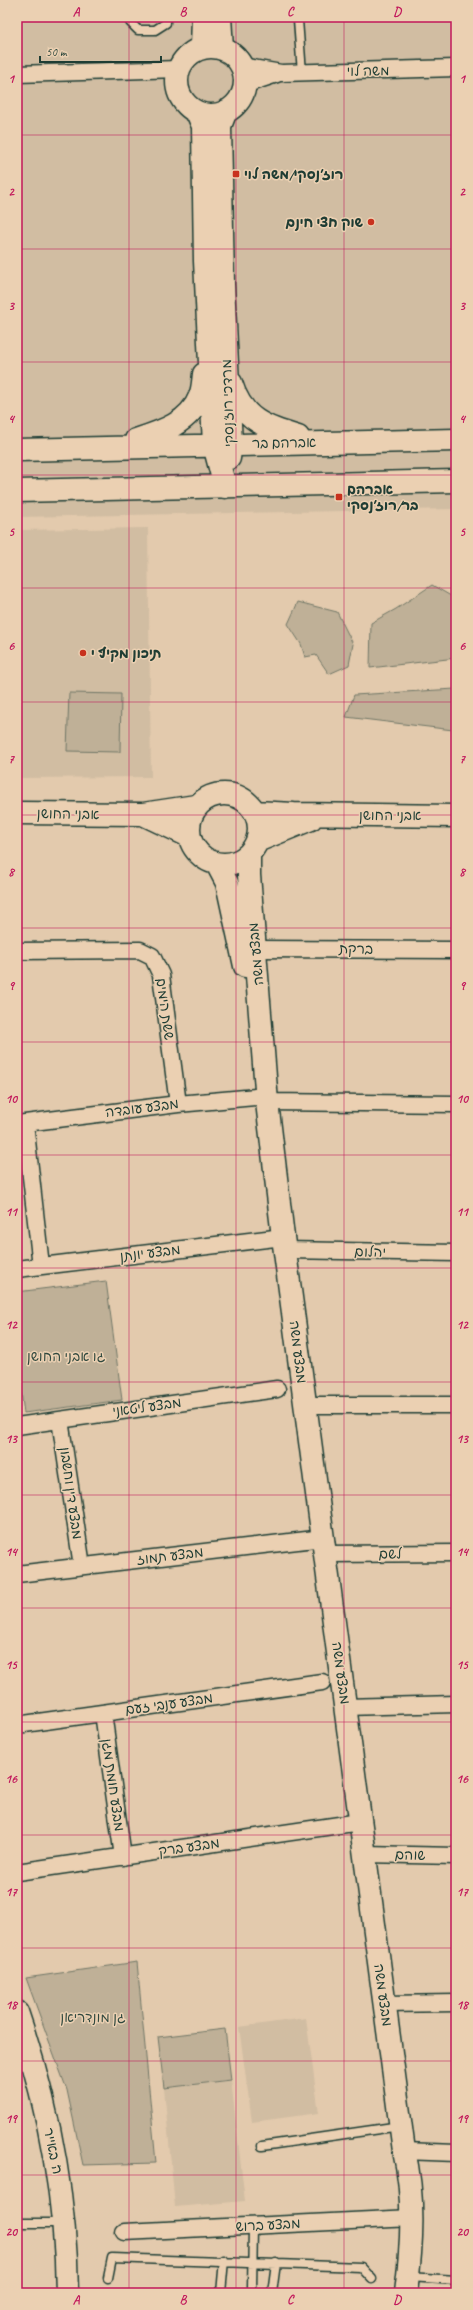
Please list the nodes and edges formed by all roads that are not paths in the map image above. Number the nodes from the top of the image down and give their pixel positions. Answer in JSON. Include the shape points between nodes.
{"nodes":[{"id":1,"x":129,"y":17,"type":"edge"},
{"id":2,"x":166,"y":17,"type":"edge"},
{"id":3,"x":203,"y":17,"type":"edge"},
{"id":4,"x":220,"y":17,"type":"edge"},
{"id":5,"x":298,"y":20,"type":"dead end"},
{"id":6,"x":212,"y":49,"type":"junction"},
{"id":7,"x":456,"y":68,"type":"edge"},
{"id":8,"x":302,"y":72,"type":"junction"},
{"id":9,"x":17,"y":74,"type":"edge"},
{"id":10,"x":178,"y":74,"type":"junction"},
{"id":11,"x":243,"y":75,"type":"junction"},
{"id":12,"x":17,"y":84,"type":"edge"},
{"id":13,"x":226,"y":111,"type":"junction"},
{"id":14,"x":197,"y":112,"type":"junction"},
{"id":15,"x":209,"y":343,"type":"junction"},
{"id":16,"x":226,"y":369,"type":"junction"},
{"id":17,"x":456,"y":440,"type":"edge"},
{"id":18,"x":317,"y":443,"type":"junction"},
{"id":19,"x":222,"y":444,"type":"junction"},
{"id":20,"x":113,"y":448,"type":"junction"},
{"id":21,"x":17,"y":450,"type":"edge"},
{"id":22,"x":456,"y":481,"type":"edge"},
{"id":23,"x":225,"y":487,"type":"junction"},
{"id":24,"x":17,"y":491,"type":"edge"},
{"id":25,"x":196,"y":806,"type":"junction"},
{"id":26,"x":255,"y":812,"type":"junction"},
{"id":27,"x":17,"y":813,"type":"edge"},
{"id":28,"x":143,"y":814,"type":"junction"},
{"id":29,"x":323,"y":815,"type":"junction"},
{"id":30,"x":456,"y":816,"type":"edge"},
{"id":31,"x":189,"y":836,"type":"junction"},
{"id":32,"x":253,"y":847,"type":"junction"},
{"id":33,"x":216,"y":864,"type":"junction"},
{"id":34,"x":255,"y":950,"type":"junction"},
{"id":35,"x":456,"y":950,"type":"edge"},
{"id":36,"x":17,"y":951,"type":"edge"},
{"id":37,"x":264,"y":1053,"type":"junction"},
{"id":38,"x":267,"y":1099,"type":"junction"},
{"id":39,"x":178,"y":1104,"type":"junction"},
{"id":40,"x":456,"y":1104,"type":"edge"},
{"id":41,"x":21,"y":1123,"type":"edge"},
{"id":42,"x":284,"y":1244,"type":"junction"},
{"id":43,"x":456,"y":1253,"type":"edge"},
{"id":44,"x":41,"y":1266,"type":"junction"},
{"id":45,"x":17,"y":1269,"type":"edge"},
{"id":46,"x":277,"y":1389,"type":"dead end"},
{"id":47,"x":305,"y":1405,"type":"junction"},
{"id":48,"x":456,"y":1405,"type":"edge"},
{"id":49,"x":60,"y":1420,"type":"junction"},
{"id":50,"x":17,"y":1426,"type":"edge"},
{"id":51,"x":324,"y":1546,"type":"junction"},
{"id":52,"x":456,"y":1553,"type":"edge"},
{"id":53,"x":82,"y":1566,"type":"junction"},
{"id":54,"x":17,"y":1574,"type":"edge"},
{"id":55,"x":322,"y":1682,"type":"dead end"},
{"id":56,"x":456,"y":1704,"type":"edge"},
{"id":57,"x":345,"y":1707,"type":"junction"},
{"id":58,"x":103,"y":1713,"type":"junction"},
{"id":59,"x":17,"y":1725,"type":"edge"},
{"id":60,"x":360,"y":1822,"type":"junction"},
{"id":61,"x":365,"y":1854,"type":"junction"},
{"id":62,"x":456,"y":1856,"type":"edge"},
{"id":63,"x":123,"y":1857,"type":"junction"},
{"id":64,"x":17,"y":1872,"type":"edge"},
{"id":65,"x":456,"y":2003,"type":"edge"},
{"id":66,"x":384,"y":2004,"type":"junction"},
{"id":67,"x":17,"y":2012,"type":"edge"},
{"id":68,"x":25,"y":2062,"type":"edge"},
{"id":69,"x":400,"y":2126,"type":"junction"},
{"id":70,"x":262,"y":2146,"type":"dead end"},
{"id":71,"x":404,"y":2151,"type":"junction"},
{"id":72,"x":456,"y":2153,"type":"edge"},
{"id":73,"x":412,"y":2218,"type":"junction"},
{"id":74,"x":17,"y":2223,"type":"edge"},
{"id":75,"x":65,"y":2224,"type":"junction"},
{"id":76,"x":253,"y":2226,"type":"junction"},
{"id":77,"x":124,"y":2232,"type":"dead end"},
{"id":78,"x":224,"y":2260,"type":"junction"},
{"id":79,"x":252,"y":2262,"type":"junction"},
{"id":80,"x":276,"y":2263,"type":"junction"},
{"id":81,"x":108,"y":2278,"type":"dead end"},
{"id":82,"x":372,"y":2278,"type":"dead end"},
{"id":83,"x":456,"y":2280,"type":"edge"},
{"id":84,"x":407,"y":2285,"type":"edge"},
{"id":85,"x":252,"y":2290,"type":"dead end"},
{"id":86,"x":67,"y":2293,"type":"edge"},
{"id":87,"x":221,"y":2293,"type":"edge"},
{"id":88,"x":272,"y":2293,"type":"edge"}],
"edges":[{"from":1,"to":2,"type":"lane","via":[[130,22],[138,30],[155,30],[166,23]]},
{"from":3,"to":6,"type":"street"},
{"from":4,"to":6,"type":"street"},
{"from":5,"to":8,"type":"lane"},
{"from":6,"to":10,"type":"street","via":[[192,52]]},
{"from":6,"to":11,"type":"street","via":[[236,58]]},
{"from":7,"to":8,"type":"street","name":"משה לוי"},
{"from":8,"to":11,"type":"street","name":"משה לוי"},
{"from":9,"to":10,"type":"street"},
{"from":10,"to":12,"type":"street","via":[[165,77]]},
{"from":10,"to":14,"type":"street","via":[[182,99]]},
{"from":11,"to":13,"type":"street","via":[[238,100]]},
{"from":13,"to":14,"type":"street","via":[[207,115]]},
{"from":13,"to":16,"type":"street","name":"מרדכי רוז'נסקי","via":[[220,126]]},
{"from":14,"to":15,"type":"street","name":"מרדכי רוז'נסקי","via":[[203,126]]},
{"from":15,"to":19,"type":"street","name":"מרדכי רוז'נסקי"},
{"from":15,"to":20,"type":"street","via":[[200,395],[190,412],[164,431]]},
{"from":16,"to":18,"type":"street","via":[[234,392],[253,419],[267,427]]},
{"from":16,"to":19,"type":"street","name":"מרדכי רוז'נסקי"},
{"from":17,"to":18,"type":"street","name":"אברהם בר"},
{"from":18,"to":19,"type":"street","name":"אברהם בר"},
{"from":19,"to":20,"type":"street","name":"אברהם בר"},
{"from":19,"to":23,"type":"street","name":"מרדכי רוז'נסקי"},
{"from":20,"to":21,"type":"street","name":"אברהם בר"},
{"from":22,"to":23,"type":"street"},
{"from":23,"to":24,"type":"street"},
{"from":25,"to":26,"type":"street","via":[[204,798],[227,793],[238,796]]},
{"from":25,"to":28,"type":"street","name":"אבני החושן"},
{"from":25,"to":31,"type":"street","via":[[188,825]]},
{"from":26,"to":29,"type":"street","name":"אבני החושן"},
{"from":26,"to":32,"type":"street","via":[[258,822]]},
{"from":27,"to":28,"type":"street","name":"אבני החושן"},
{"from":28,"to":31,"type":"street","name":"אבני החושן"},
{"from":29,"to":30,"type":"street","name":"אבני החושן"},
{"from":29,"to":32,"type":"street","name":"אבני החושן"},
{"from":31,"to":33,"type":"street","via":[[198,853]]},
{"from":32,"to":33,"type":"street","via":[[234,862]]},
{"from":32,"to":34,"type":"street","name":"מבצע משה","via":[[248,875]]},
{"from":33,"to":37,"type":"street","name":"מבצע משה","via":[[226,883]]},
{"from":34,"to":35,"type":"street","name":"ברקת"},
{"from":34,"to":37,"type":"street","name":"מבצע משה"},
{"from":36,"to":39,"type":"street","name":"ששת הימים","via":[[140,950],[152,956],[161,975]]},
{"from":37,"to":38,"type":"street","name":"מבצע משה"},
{"from":38,"to":39,"type":"street","name":"מבצע עובדה"},
{"from":38,"to":40,"type":"street"},
{"from":38,"to":42,"type":"street","name":"מבצע משה"},
{"from":39,"to":41,"type":"street","name":"מבצע עובדה"},
{"from":41,"to":44,"type":"street"},
{"from":42,"to":43,"type":"street","name":"יהלום"},
{"from":42,"to":44,"type":"street","name":"מבצע יונתן"},
{"from":42,"to":47,"type":"street","name":"מבצע משה"},
{"from":44,"to":45,"type":"street","name":"מבצע יונתן"},
{"from":46,"to":49,"type":"street","name":"מבצע ליטאני"},
{"from":47,"to":48,"type":"street"},
{"from":47,"to":51,"type":"street","name":"מבצע משה"},
{"from":49,"to":50,"type":"street","name":"מבצע ליטאני"},
{"from":49,"to":53,"type":"street","name":"מבצע דין וחשבון"},
{"from":51,"to":52,"type":"street","name":"לשם"},
{"from":51,"to":53,"type":"street","name":"מבצע תמוז"},
{"from":51,"to":57,"type":"street","name":"מבצע משה"},
{"from":53,"to":54,"type":"street","name":"מבצע תמוז"},
{"from":55,"to":58,"type":"street","name":"מבצע ענבי זעם"},
{"from":56,"to":57,"type":"street"},
{"from":57,"to":60,"type":"street","name":"מבצע משה"},
{"from":58,"to":59,"type":"street","name":"מבצע ענבי זעם"},
{"from":58,"to":63,"type":"street","name":"מבצע חומת מגן"},
{"from":60,"to":61,"type":"street","name":"מבצע משה"},
{"from":60,"to":63,"type":"street","name":"מבצע ברק"},
{"from":61,"to":62,"type":"street","name":"שוהם"},
{"from":61,"to":66,"type":"street","name":"מבצע משה"},
{"from":63,"to":64,"type":"street","name":"מבצע ברק"},
{"from":65,"to":66,"type":"street"},
{"from":66,"to":69,"type":"street","name":"מבצע משה"},
{"from":67,"to":68,"type":"street","name":"ה' באייר"},
{"from":68,"to":75,"type":"street","name":"ה' באייר","via":[[60,2183]]},
{"from":69,"to":70,"type":"lane"},
{"from":69,"to":71,"type":"street","name":"מבצע משה"},
{"from":71,"to":72,"type":"street"},
{"from":71,"to":73,"type":"street","name":"מבצע משה","via":[[410,2176]]},
{"from":73,"to":76,"type":"street","name":"מבצע ברוש"},
{"from":73,"to":84,"type":"street","name":"מבצע משה"},
{"from":74,"to":75,"type":"lane"},
{"from":75,"to":86,"type":"street","name":"ה' באייר"},
{"from":76,"to":77,"type":"street","name":"מבצע ברוש"},
{"from":76,"to":79,"type":"lane"},
{"from":78,"to":79,"type":"lane"},
{"from":78,"to":81,"type":"lane","via":[[112,2258]]},
{"from":78,"to":87,"type":"lane"},
{"from":79,"to":80,"type":"lane"},
{"from":79,"to":85,"type":"lane"},
{"from":80,"to":82,"type":"lane","via":[[361,2267]]},
{"from":80,"to":88,"type":"lane"},
{"from":83,"to":84,"type":"lane"}]}
